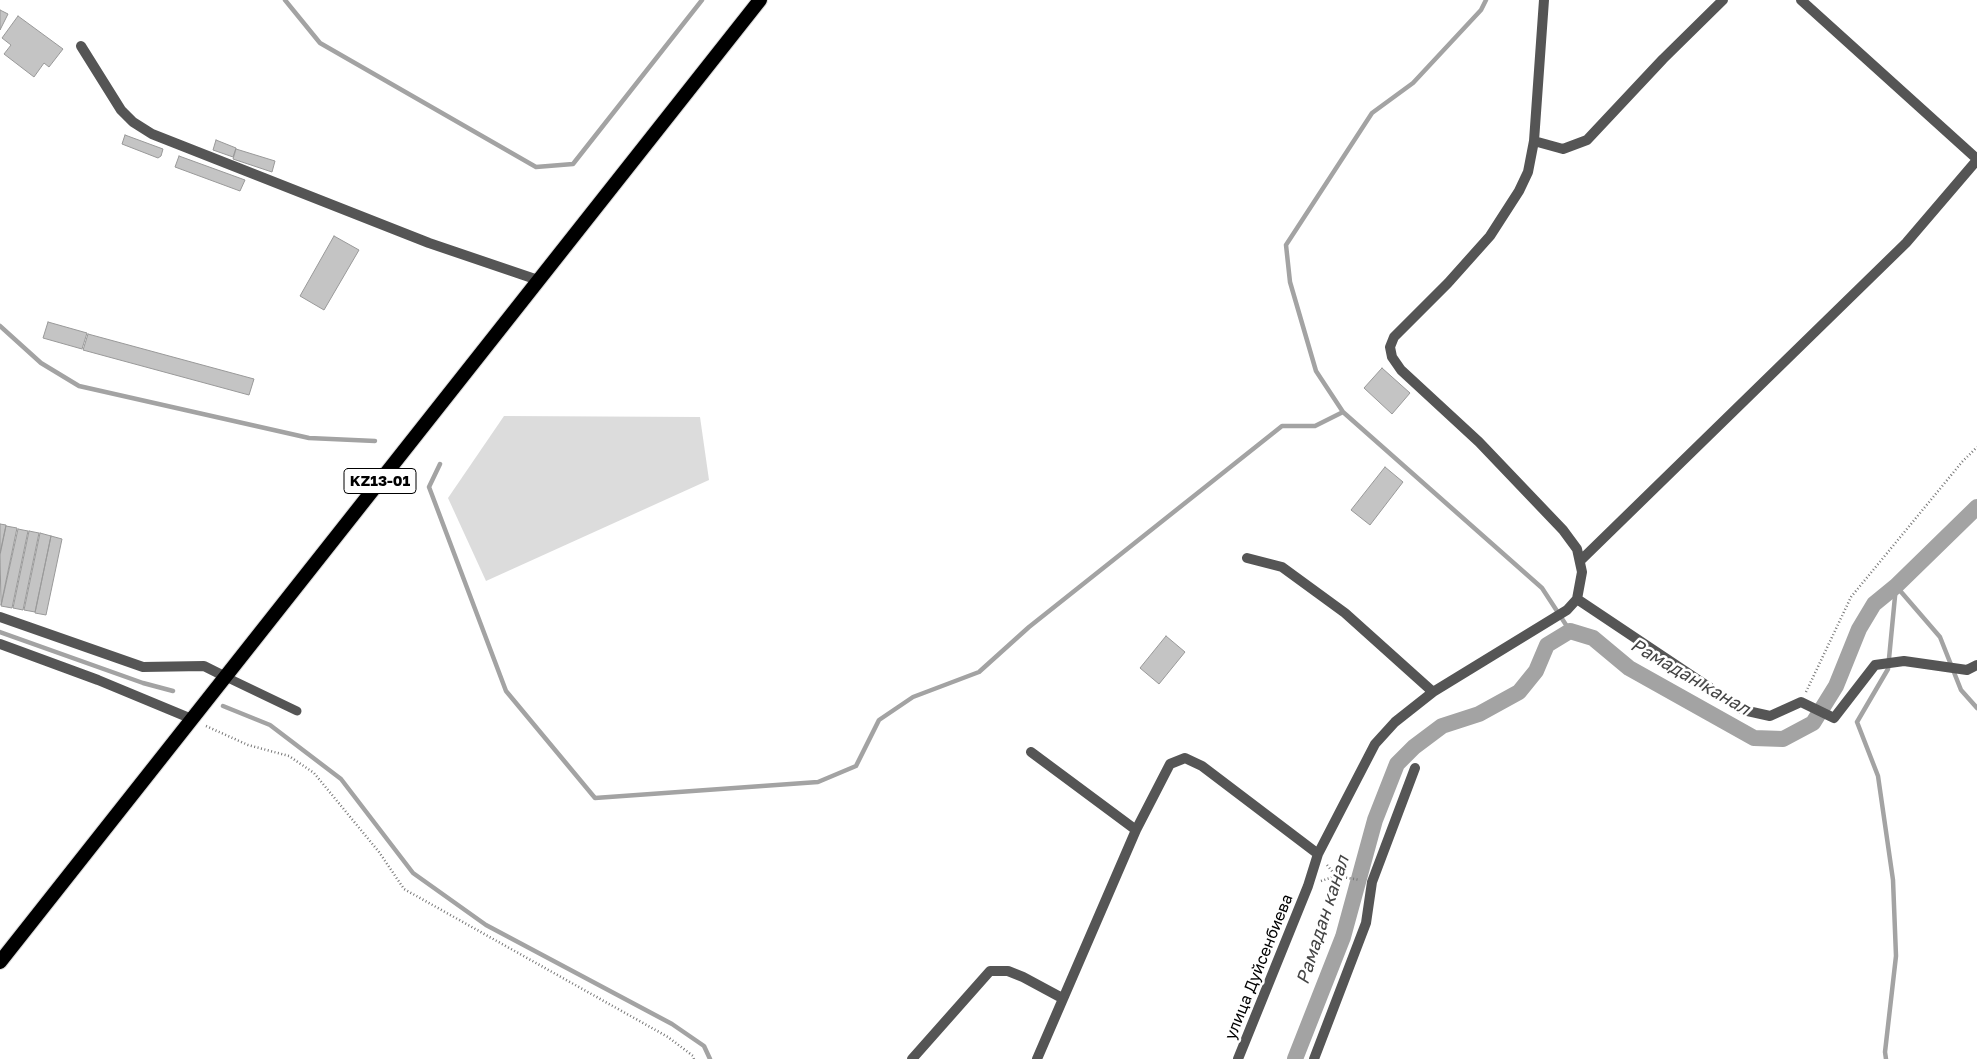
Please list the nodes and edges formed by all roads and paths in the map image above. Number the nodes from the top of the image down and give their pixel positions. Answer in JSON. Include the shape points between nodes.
{"nodes":[{"id":1,"x":760,"y":0,"type":"edge"},
{"id":2,"x":1544,"y":0,"type":"edge"},
{"id":3,"x":1724,"y":0,"type":"edge"},
{"id":4,"x":1800,"y":0,"type":"edge"},
{"id":5,"x":81,"y":46,"type":"dead end"},
{"id":6,"x":1534,"y":141,"type":"junction"},
{"id":7,"x":1977,"y":160,"type":"edge"},
{"id":8,"x":538,"y":280,"type":"junction"},
{"id":9,"x":1977,"y":447,"type":"edge"},
{"id":10,"x":1247,"y":558,"type":"dead end"},
{"id":11,"x":1580,"y":561,"type":"junction"},
{"id":12,"x":1577,"y":599,"type":"junction"},
{"id":13,"x":0,"y":617,"type":"edge"},
{"id":14,"x":0,"y":644,"type":"edge"},
{"id":15,"x":1977,"y":665,"type":"edge"},
{"id":16,"x":226,"y":677,"type":"junction"},
{"id":17,"x":1433,"y":692,"type":"junction"},
{"id":18,"x":1801,"y":702,"type":"junction"},
{"id":19,"x":297,"y":711,"type":"dead end"},
{"id":20,"x":192,"y":719,"type":"junction"},
{"id":21,"x":1031,"y":752,"type":"dead end"},
{"id":22,"x":1415,"y":768,"type":"dead end"},
{"id":23,"x":1136,"y":830,"type":"junction"},
{"id":24,"x":1318,"y":854,"type":"junction"},
{"id":25,"x":1372,"y":882,"type":"junction"},
{"id":26,"x":0,"y":962,"type":"edge"},
{"id":27,"x":1062,"y":998,"type":"junction"},
{"id":28,"x":694,"y":1059,"type":"edge"},
{"id":29,"x":912,"y":1059,"type":"edge"},
{"id":30,"x":1037,"y":1059,"type":"edge"},
{"id":31,"x":1238,"y":1059,"type":"edge"},
{"id":32,"x":1314,"y":1059,"type":"edge"}],
"edges":[{"from":1,"to":8,"type":"highway","number":"KZ13-01"},
{"from":2,"to":6,"type":"street"},
{"from":3,"to":6,"type":"street","via":[[1587,140],[1563,149]]},
{"from":4,"to":7,"type":"street"},
{"from":5,"to":8,"type":"street","via":[[121,110],[152,134],[429,243]]},
{"from":6,"to":11,"type":"street","via":[[1528,172],[1490,236],[1394,337],[1390,347],[1392,358],[1401,370],[1479,442],[1563,530]]},
{"from":7,"to":11,"type":"street","via":[[1906,243]]},
{"from":8,"to":16,"type":"highway","number":"KZ13-01"},
{"from":9,"to":18,"type":"path","via":[[1851,597]]},
{"from":10,"to":17,"type":"street","via":[[1282,567],[1345,613]]},
{"from":11,"to":12,"type":"street","via":[[1582,572]]},
{"from":12,"to":17,"type":"street","name":"улица Дуйсенбиева","via":[[1567,610]]},
{"from":12,"to":18,"type":"street","via":[[1744,710],[1770,716]]},
{"from":13,"to":16,"type":"street","via":[[143,667],[204,666]]},
{"from":14,"to":20,"type":"street"},
{"from":15,"to":18,"type":"street","via":[[1967,670],[1904,661],[1875,665],[1834,718]]},
{"from":16,"to":19,"type":"lane"},
{"from":16,"to":20,"type":"highway","number":"KZ13-01"},
{"from":17,"to":24,"type":"street","name":"улица Дуйсенбиева","via":[[1395,722],[1375,744]]},
{"from":20,"to":26,"type":"highway","number":"KZ13-01"},
{"from":20,"to":28,"type":"path","via":[[248,745],[289,756],[314,773],[379,852],[404,889],[668,1037]]},
{"from":21,"to":23,"type":"street"},
{"from":22,"to":25,"type":"street"},
{"from":23,"to":24,"type":"street","via":[[1170,764],[1185,758],[1202,766]]},
{"from":23,"to":27,"type":"street"},
{"from":24,"to":25,"type":"path","via":[[1336,876]]},
{"from":24,"to":31,"type":"street","name":"улица Дуйсенбиева"},
{"from":25,"to":32,"type":"street","via":[[1366,923]]},
{"from":27,"to":29,"type":"street","via":[[1008,971],[990,971]]},
{"from":27,"to":30,"type":"street"}]}
